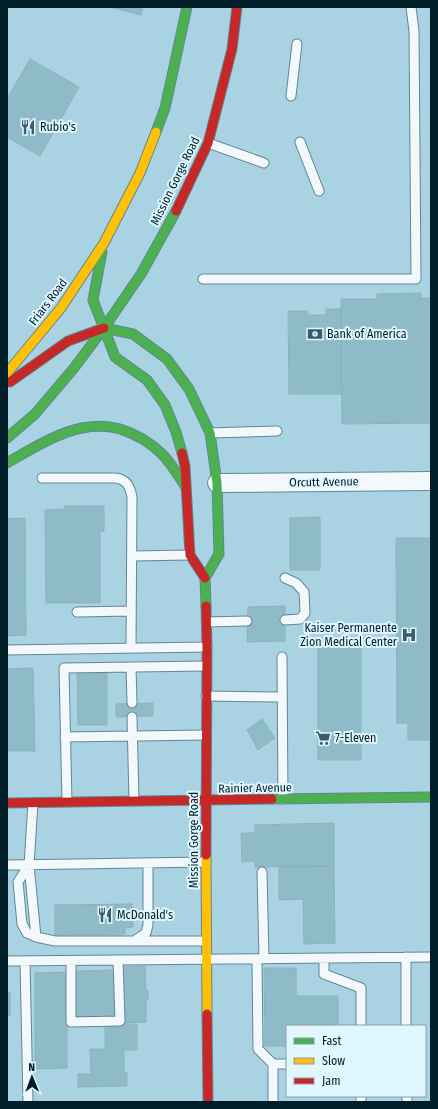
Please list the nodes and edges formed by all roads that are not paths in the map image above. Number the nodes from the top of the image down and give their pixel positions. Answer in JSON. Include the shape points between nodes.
{"nodes":[{"id":1,"x":187,"y":7,"type":"edge"},
{"id":2,"x":237,"y":7,"type":"edge"},
{"id":3,"x":411,"y":7,"type":"edge"},
{"id":4,"x":297,"y":44,"type":"dead end"},
{"id":5,"x":291,"y":96,"type":"dead end"},
{"id":6,"x":300,"y":142,"type":"dead end"},
{"id":7,"x":208,"y":143,"type":"junction"},
{"id":8,"x":264,"y":163,"type":"dead end"},
{"id":9,"x":319,"y":191,"type":"dead end"},
{"id":10,"x":104,"y":243,"type":"junction"},
{"id":11,"x":203,"y":279,"type":"dead end"},
{"id":12,"x":104,"y":328,"type":"junction"},
{"id":13,"x":7,"y":373,"type":"edge"},
{"id":14,"x":7,"y":384,"type":"edge"},
{"id":15,"x":277,"y":431,"type":"dead end"},
{"id":16,"x":210,"y":433,"type":"junction"},
{"id":17,"x":7,"y":438,"type":"edge"},
{"id":18,"x":7,"y":463,"type":"edge"},
{"id":19,"x":42,"y":478,"type":"dead end"},
{"id":20,"x":431,"y":481,"type":"edge"},
{"id":21,"x":217,"y":483,"type":"junction"},
{"id":22,"x":186,"y":487,"type":"junction"},
{"id":23,"x":190,"y":555,"type":"junction"},
{"id":24,"x":132,"y":556,"type":"junction"},
{"id":25,"x":205,"y":578,"type":"junction"},
{"id":26,"x":285,"y":578,"type":"dead end"},
{"id":27,"x":131,"y":611,"type":"junction"},
{"id":28,"x":77,"y":612,"type":"dead end"},
{"id":29,"x":285,"y":620,"type":"dead end"},
{"id":30,"x":247,"y":621,"type":"dead end"},
{"id":31,"x":206,"y":622,"type":"junction"},
{"id":32,"x":207,"y":647,"type":"junction"},
{"id":33,"x":131,"y":648,"type":"junction"},
{"id":34,"x":7,"y":650,"type":"edge"},
{"id":35,"x":282,"y":657,"type":"dead end"},
{"id":36,"x":206,"y":666,"type":"junction"},
{"id":37,"x":131,"y":667,"type":"junction"},
{"id":38,"x":206,"y":696,"type":"junction"},
{"id":39,"x":282,"y":697,"type":"junction"},
{"id":40,"x":132,"y":703,"type":"dead end"},
{"id":41,"x":132,"y":717,"type":"dead end"},
{"id":42,"x":206,"y":735,"type":"junction"},
{"id":43,"x":66,"y":736,"type":"junction"},
{"id":44,"x":133,"y":736,"type":"junction"},
{"id":45,"x":431,"y":797,"type":"edge"},
{"id":46,"x":283,"y":799,"type":"junction"},
{"id":47,"x":205,"y":800,"type":"junction"},
{"id":48,"x":134,"y":801,"type":"junction"},
{"id":49,"x":67,"y":802,"type":"junction"},
{"id":50,"x":7,"y":803,"type":"edge"},
{"id":51,"x":33,"y":803,"type":"junction"},
{"id":52,"x":206,"y":862,"type":"junction"},
{"id":53,"x":148,"y":863,"type":"junction"},
{"id":54,"x":7,"y":864,"type":"edge"},
{"id":55,"x":29,"y":865,"type":"junction"},
{"id":56,"x":262,"y":872,"type":"dead end"},
{"id":57,"x":134,"y":941,"type":"junction"},
{"id":58,"x":206,"y":941,"type":"junction"},
{"id":59,"x":406,"y":957,"type":"junction"},
{"id":60,"x":431,"y":957,"type":"edge"},
{"id":61,"x":324,"y":958,"type":"junction"},
{"id":62,"x":261,"y":959,"type":"junction"},
{"id":63,"x":118,"y":960,"type":"junction"},
{"id":64,"x":207,"y":960,"type":"junction"},
{"id":65,"x":7,"y":961,"type":"edge"},
{"id":66,"x":25,"y":961,"type":"junction"},
{"id":67,"x":71,"y":961,"type":"junction"},
{"id":68,"x":361,"y":1025,"type":"edge"},
{"id":69,"x":406,"y":1025,"type":"edge"},
{"id":70,"x":273,"y":1064,"type":"junction"},
{"id":71,"x":286,"y":1064,"type":"edge"},
{"id":72,"x":28,"y":1102,"type":"edge"},
{"id":73,"x":208,"y":1102,"type":"edge"},
{"id":74,"x":273,"y":1102,"type":"edge"}],
"edges":[{"from":1,"to":10,"type":"main road","via":[[165,108],[140,173]]},
{"from":2,"to":7,"type":"main road","name":"Mission Gorge Road","via":[[232,49]]},
{"from":3,"to":11,"type":"lane","via":[[414,31],[416,279]]},
{"from":4,"to":5,"type":"lane"},
{"from":6,"to":9,"type":"lane"},
{"from":7,"to":8,"type":"lane"},
{"from":7,"to":12,"type":"main road","name":"Mission Gorge Road","via":[[177,209],[140,274]]},
{"from":10,"to":12,"type":"main road","via":[[93,300]]},
{"from":10,"to":13,"type":"main road","name":"Friars Road","via":[[61,308]]},
{"from":12,"to":14,"type":"main road","via":[[68,341]]},
{"from":12,"to":16,"type":"main road","via":[[133,334],[167,359],[189,389]]},
{"from":12,"to":17,"type":"main road","via":[[35,414]]},
{"from":12,"to":22,"type":"main road","via":[[115,357],[147,380],[165,405],[176,432],[185,466]]},
{"from":15,"to":16,"type":"lane"},
{"from":16,"to":21,"type":"main road"},
{"from":18,"to":22,"type":"main road","via":[[61,433],[102,426],[132,433],[148,443],[162,454]]},
{"from":19,"to":24,"type":"lane","via":[[124,480],[132,497]]},
{"from":20,"to":21,"type":"street","name":"Orcutt Avenue"},
{"from":21,"to":25,"type":"main road","via":[[219,554]]},
{"from":22,"to":23,"type":"main road"},
{"from":23,"to":24,"type":"lane"},
{"from":23,"to":25,"type":"main road"},
{"from":24,"to":27,"type":"lane"},
{"from":25,"to":31,"type":"main road","name":"Mission Gorge Road"},
{"from":26,"to":29,"type":"lane","via":[[296,583],[304,592],[305,613],[300,619]]},
{"from":27,"to":28,"type":"lane"},
{"from":27,"to":33,"type":"lane"},
{"from":30,"to":31,"type":"lane"},
{"from":31,"to":32,"type":"main road","name":"Mission Gorge Road"},
{"from":32,"to":33,"type":"lane"},
{"from":32,"to":36,"type":"main road","name":"Mission Gorge Road"},
{"from":33,"to":34,"type":"lane"},
{"from":35,"to":39,"type":"lane"},
{"from":36,"to":37,"type":"lane"},
{"from":36,"to":38,"type":"main road","name":"Mission Gorge Road"},
{"from":37,"to":40,"type":"lane"},
{"from":37,"to":43,"type":"lane","via":[[64,668]]},
{"from":38,"to":39,"type":"lane"},
{"from":38,"to":42,"type":"main road","name":"Mission Gorge Road"},
{"from":39,"to":46,"type":"lane"},
{"from":41,"to":44,"type":"lane"},
{"from":42,"to":44,"type":"lane"},
{"from":42,"to":47,"type":"main road","name":"Mission Gorge Road"},
{"from":43,"to":44,"type":"lane"},
{"from":43,"to":49,"type":"lane"},
{"from":44,"to":48,"type":"lane"},
{"from":45,"to":46,"type":"main road","name":"Rainier Avenue"},
{"from":46,"to":47,"type":"main road","name":"Rainier Avenue"},
{"from":47,"to":48,"type":"main road","name":"Rainier Avenue"},
{"from":47,"to":52,"type":"main road","name":"Mission Gorge Road"},
{"from":48,"to":49,"type":"main road","name":"Rainier Avenue"},
{"from":49,"to":51,"type":"main road","name":"Rainier Avenue"},
{"from":50,"to":51,"type":"main road","name":"Rainier Avenue"},
{"from":51,"to":55,"type":"lane"},
{"from":52,"to":53,"type":"lane"},
{"from":52,"to":58,"type":"main road","name":"Mission Gorge Road"},
{"from":53,"to":55,"type":"lane"},
{"from":53,"to":57,"type":"lane","via":[[148,925],[146,933]]},
{"from":54,"to":55,"type":"lane"},
{"from":55,"to":57,"type":"lane","via":[[36,937],[54,941]]},
{"from":56,"to":62,"type":"lane"},
{"from":57,"to":58,"type":"lane"},
{"from":58,"to":64,"type":"main road","name":"Mission Gorge Road"},
{"from":59,"to":60,"type":"lane"},
{"from":59,"to":61,"type":"lane"},
{"from":59,"to":69,"type":"lane"},
{"from":61,"to":62,"type":"lane"},
{"from":61,"to":68,"type":"lane","via":[[324,974],[361,988]]},
{"from":62,"to":64,"type":"lane"},
{"from":62,"to":70,"type":"lane","via":[[258,1049]]},
{"from":63,"to":64,"type":"lane"},
{"from":63,"to":67,"type":"lane"},
{"from":63,"to":67,"type":"lane","via":[[120,1021],[71,1022]]},
{"from":64,"to":73,"type":"main road","name":"Mission Gorge Road"},
{"from":65,"to":66,"type":"lane"},
{"from":66,"to":67,"type":"lane"},
{"from":66,"to":72,"type":"lane"},
{"from":70,"to":71,"type":"lane"},
{"from":70,"to":74,"type":"lane"}]}
